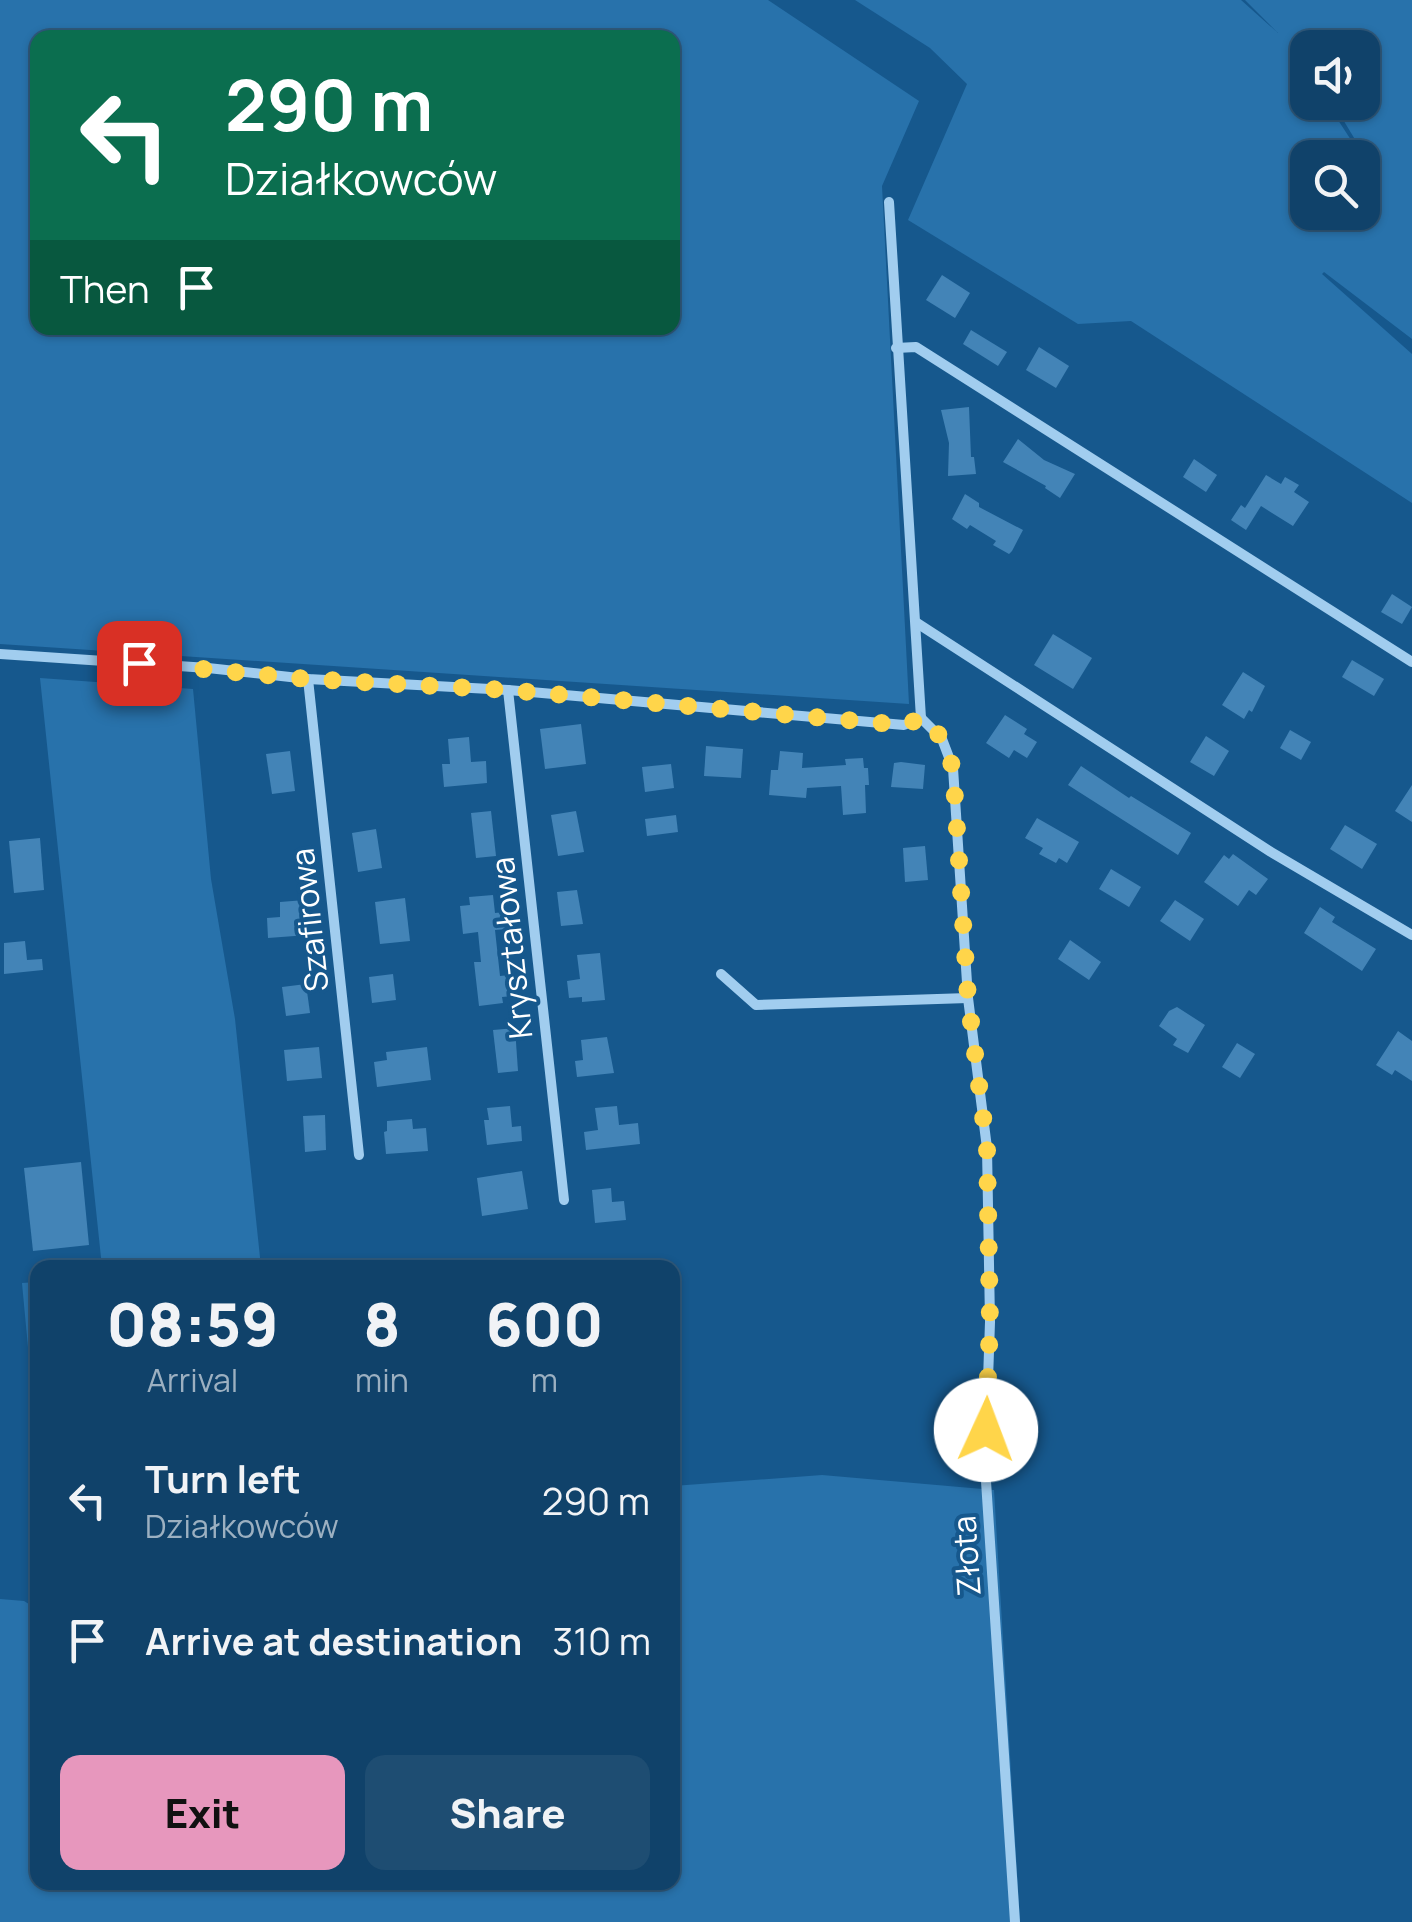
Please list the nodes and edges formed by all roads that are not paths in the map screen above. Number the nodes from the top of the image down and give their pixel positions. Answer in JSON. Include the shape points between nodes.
{"nodes":[{"id":1,"x":889,"y":202,"type":"dead end"},
{"id":2,"x":896,"y":348,"type":"junction"},
{"id":3,"x":917,"y":623,"type":"junction"},
{"id":4,"x":0,"y":654,"type":"edge"},
{"id":5,"x":1412,"y":662,"type":"edge"},
{"id":6,"x":308,"y":679,"type":"junction"},
{"id":7,"x":508,"y":690,"type":"junction"},
{"id":8,"x":922,"y":718,"type":"junction"},
{"id":9,"x":1412,"y":934,"type":"edge"},
{"id":10,"x":721,"y":974,"type":"dead end"},
{"id":11,"x":968,"y":998,"type":"junction"},
{"id":12,"x":359,"y":1156,"type":"dead end"},
{"id":13,"x":564,"y":1200,"type":"dead end"},
{"id":14,"x":1015,"y":1922,"type":"edge"}],
"edges":[{"from":1,"to":2,"type":"street"},
{"from":2,"to":3,"type":"street"},
{"from":2,"to":5,"type":"street","via":[[916,347]]},
{"from":3,"to":8,"type":"street"},
{"from":3,"to":9,"type":"street","via":[[1271,852]]},
{"from":4,"to":6,"type":"street"},
{"from":6,"to":7,"type":"street"},
{"from":6,"to":12,"type":"street","name":"Szafirowa"},
{"from":7,"to":8,"type":"street","via":[[904,725]]},
{"from":7,"to":13,"type":"street","name":"Kryształowa"},
{"from":8,"to":11,"type":"street","name":"Złota","via":[[942,738],[953,768]]},
{"from":10,"to":11,"type":"street","via":[[756,1006]]},
{"from":11,"to":14,"type":"street","name":"Złota","via":[[987,1148],[985,1466]]}]}
